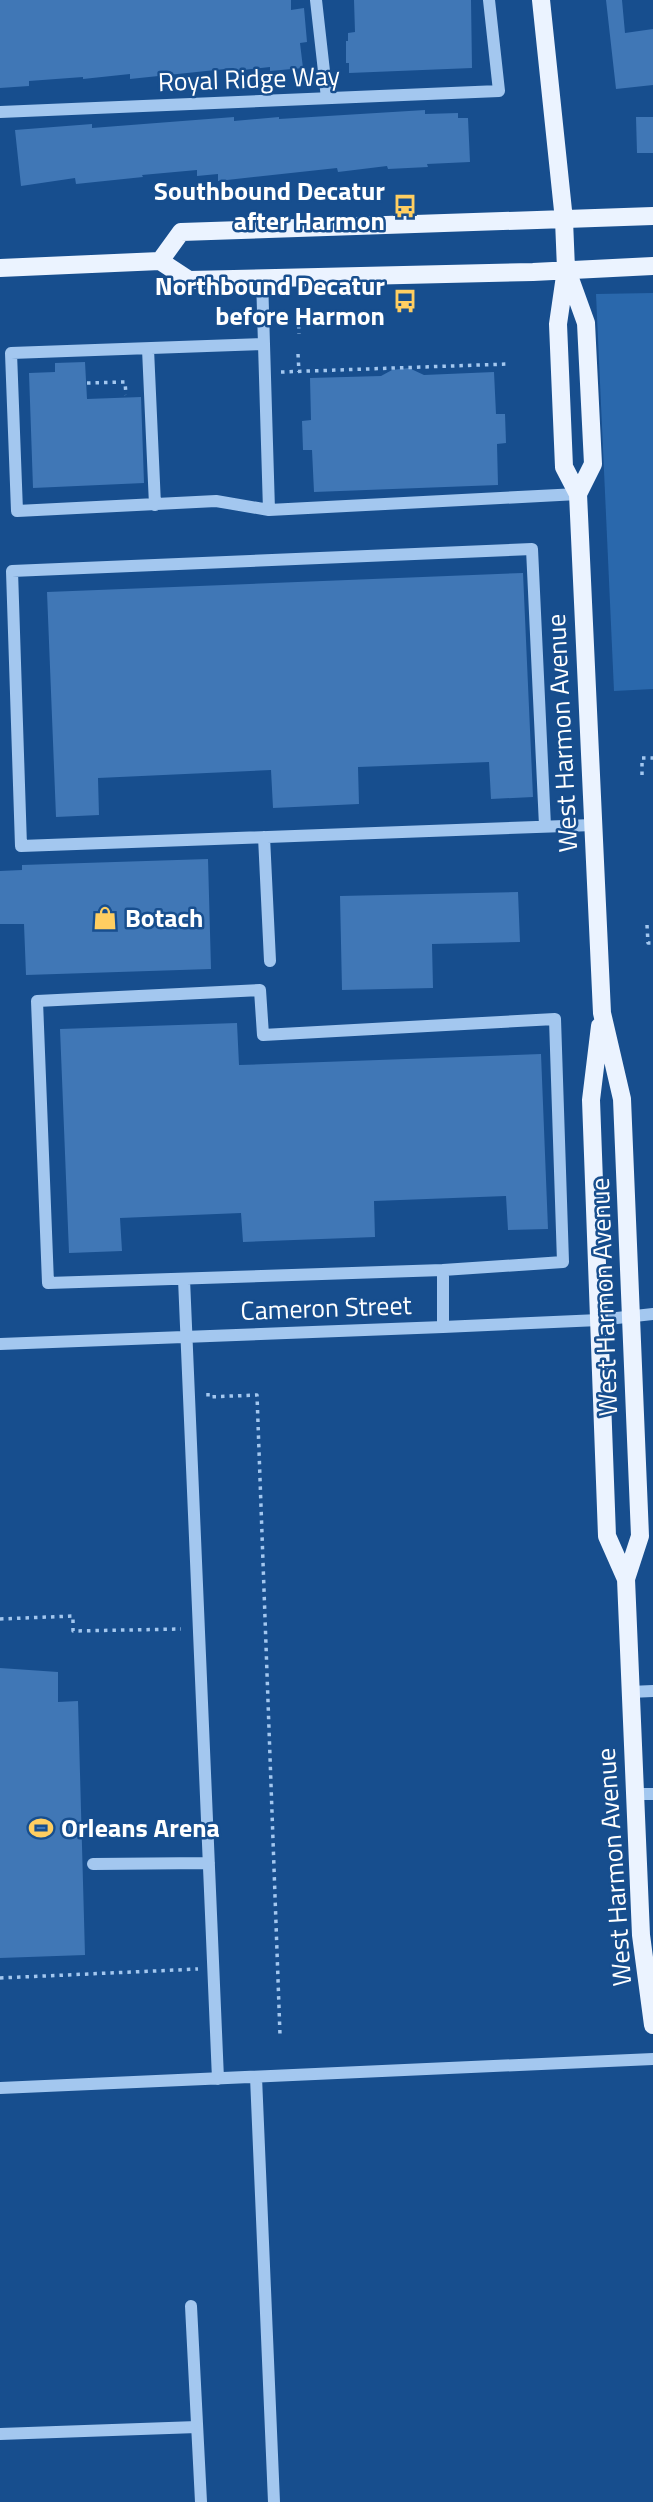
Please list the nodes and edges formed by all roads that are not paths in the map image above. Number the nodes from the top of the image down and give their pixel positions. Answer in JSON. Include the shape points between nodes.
{"nodes":[{"id":1,"x":316,"y":0,"type":"edge"},
{"id":2,"x":489,"y":0,"type":"edge"},
{"id":3,"x":541,"y":0,"type":"edge"},
{"id":4,"x":327,"y":99,"type":"junction"},
{"id":5,"x":0,"y":112,"type":"edge"},
{"id":6,"x":653,"y":216,"type":"edge"},
{"id":7,"x":564,"y":220,"type":"junction"},
{"id":8,"x":160,"y":261,"type":"junction"},
{"id":9,"x":653,"y":266,"type":"edge"},
{"id":10,"x":0,"y":268,"type":"edge"},
{"id":11,"x":566,"y":270,"type":"junction"},
{"id":12,"x":262,"y":278,"type":"junction"},
{"id":13,"x":264,"y":344,"type":"junction"},
{"id":14,"x":148,"y":349,"type":"junction"},
{"id":15,"x":578,"y":494,"type":"junction"},
{"id":16,"x":155,"y":505,"type":"junction"},
{"id":17,"x":270,"y":510,"type":"junction"},
{"id":18,"x":593,"y":825,"type":"junction"},
{"id":19,"x":545,"y":826,"type":"junction"},
{"id":20,"x":264,"y":837,"type":"junction"},
{"id":21,"x":270,"y":961,"type":"dead end"},
{"id":22,"x":602,"y":1013,"type":"junction"},
{"id":23,"x":443,"y":1270,"type":"junction"},
{"id":24,"x":184,"y":1279,"type":"junction"},
{"id":25,"x":653,"y":1314,"type":"edge"},
{"id":26,"x":631,"y":1315,"type":"junction"},
{"id":27,"x":599,"y":1320,"type":"junction"},
{"id":28,"x":443,"y":1327,"type":"junction"},
{"id":29,"x":185,"y":1336,"type":"junction"},
{"id":30,"x":0,"y":1344,"type":"edge"},
{"id":31,"x":626,"y":1579,"type":"junction"},
{"id":32,"x":653,"y":1690,"type":"edge"},
{"id":33,"x":631,"y":1692,"type":"junction"},
{"id":34,"x":634,"y":1794,"type":"junction"},
{"id":35,"x":653,"y":1794,"type":"edge"},
{"id":36,"x":209,"y":1863,"type":"junction"},
{"id":37,"x":93,"y":1864,"type":"dead end"},
{"id":38,"x":653,"y":2025,"type":"edge"},
{"id":39,"x":653,"y":2059,"type":"edge"},
{"id":40,"x":256,"y":2077,"type":"junction"},
{"id":41,"x":218,"y":2078,"type":"junction"},
{"id":42,"x":0,"y":2088,"type":"edge"},
{"id":43,"x":191,"y":2306,"type":"dead end"},
{"id":44,"x":197,"y":2427,"type":"junction"},
{"id":45,"x":0,"y":2434,"type":"edge"},
{"id":46,"x":201,"y":2502,"type":"edge"},
{"id":47,"x":274,"y":2502,"type":"edge"}],
"edges":[{"from":1,"to":4,"type":"street"},
{"from":2,"to":4,"type":"street","name":"Royal Ridge Way","via":[[499,91]]},
{"from":3,"to":7,"type":"main road","name":"West Harmon Avenue"},
{"from":4,"to":5,"type":"street","name":"Royal Ridge Way"},
{"from":6,"to":7,"type":"main road"},
{"from":7,"to":8,"type":"main road","via":[[181,232]]},
{"from":7,"to":11,"type":"main road","name":"West Harmon Avenue"},
{"from":8,"to":10,"type":"main road"},
{"from":8,"to":12,"type":"main road","via":[[189,280]]},
{"from":9,"to":11,"type":"main road"},
{"from":11,"to":12,"type":"main road"},
{"from":11,"to":15,"type":"main road","name":"West Harmon Avenue","via":[[558,324],[564,467]]},
{"from":11,"to":15,"type":"main road","name":"West Harmon Avenue","via":[[586,323],[593,464]]},
{"from":12,"to":13,"type":"street"},
{"from":13,"to":14,"type":"street"},
{"from":13,"to":17,"type":"street"},
{"from":14,"to":16,"type":"street"},
{"from":14,"to":16,"type":"street","via":[[11,353],[17,510]]},
{"from":15,"to":17,"type":"street"},
{"from":15,"to":18,"type":"main road","name":"West Harmon Avenue"},
{"from":16,"to":17,"type":"street","via":[[216,501]]},
{"from":18,"to":19,"type":"street"},
{"from":18,"to":22,"type":"main road","name":"West Harmon Avenue"},
{"from":19,"to":20,"type":"street"},
{"from":19,"to":20,"type":"street","via":[[532,549],[12,571],[21,846]]},
{"from":20,"to":21,"type":"street"},
{"from":22,"to":26,"type":"main road","name":"West Harmon Avenue","via":[[622,1099]]},
{"from":22,"to":27,"type":"main road","name":"West Harmon Avenue","via":[[591,1100]]},
{"from":23,"to":24,"type":"street"},
{"from":23,"to":24,"type":"street","via":[[563,1262],[555,1019],[264,1035],[260,990],[37,1000],[48,1283]]},
{"from":23,"to":28,"type":"street"},
{"from":24,"to":29,"type":"street"},
{"from":25,"to":26,"type":"street","name":"Cameron Street"},
{"from":26,"to":27,"type":"street","name":"Cameron Street"},
{"from":26,"to":31,"type":"main road","name":"West Harmon Avenue","via":[[640,1536]]},
{"from":27,"to":28,"type":"street","name":"Cameron Street"},
{"from":27,"to":31,"type":"main road","name":"West Harmon Avenue","via":[[607,1536]]},
{"from":28,"to":29,"type":"street","name":"Cameron Street"},
{"from":29,"to":30,"type":"street","name":"Cameron Street"},
{"from":29,"to":36,"type":"street"},
{"from":31,"to":33,"type":"main road","name":"West Harmon Avenue"},
{"from":32,"to":33,"type":"street"},
{"from":33,"to":34,"type":"main road","name":"West Harmon Avenue"},
{"from":34,"to":35,"type":"street"},
{"from":34,"to":38,"type":"main road","name":"West Harmon Avenue","via":[[641,1935]]},
{"from":36,"to":37,"type":"street"},
{"from":36,"to":41,"type":"street"},
{"from":39,"to":40,"type":"street"},
{"from":40,"to":41,"type":"street"},
{"from":40,"to":47,"type":"street"},
{"from":41,"to":42,"type":"street"},
{"from":43,"to":44,"type":"street"},
{"from":44,"to":45,"type":"street"},
{"from":44,"to":46,"type":"street"}]}
